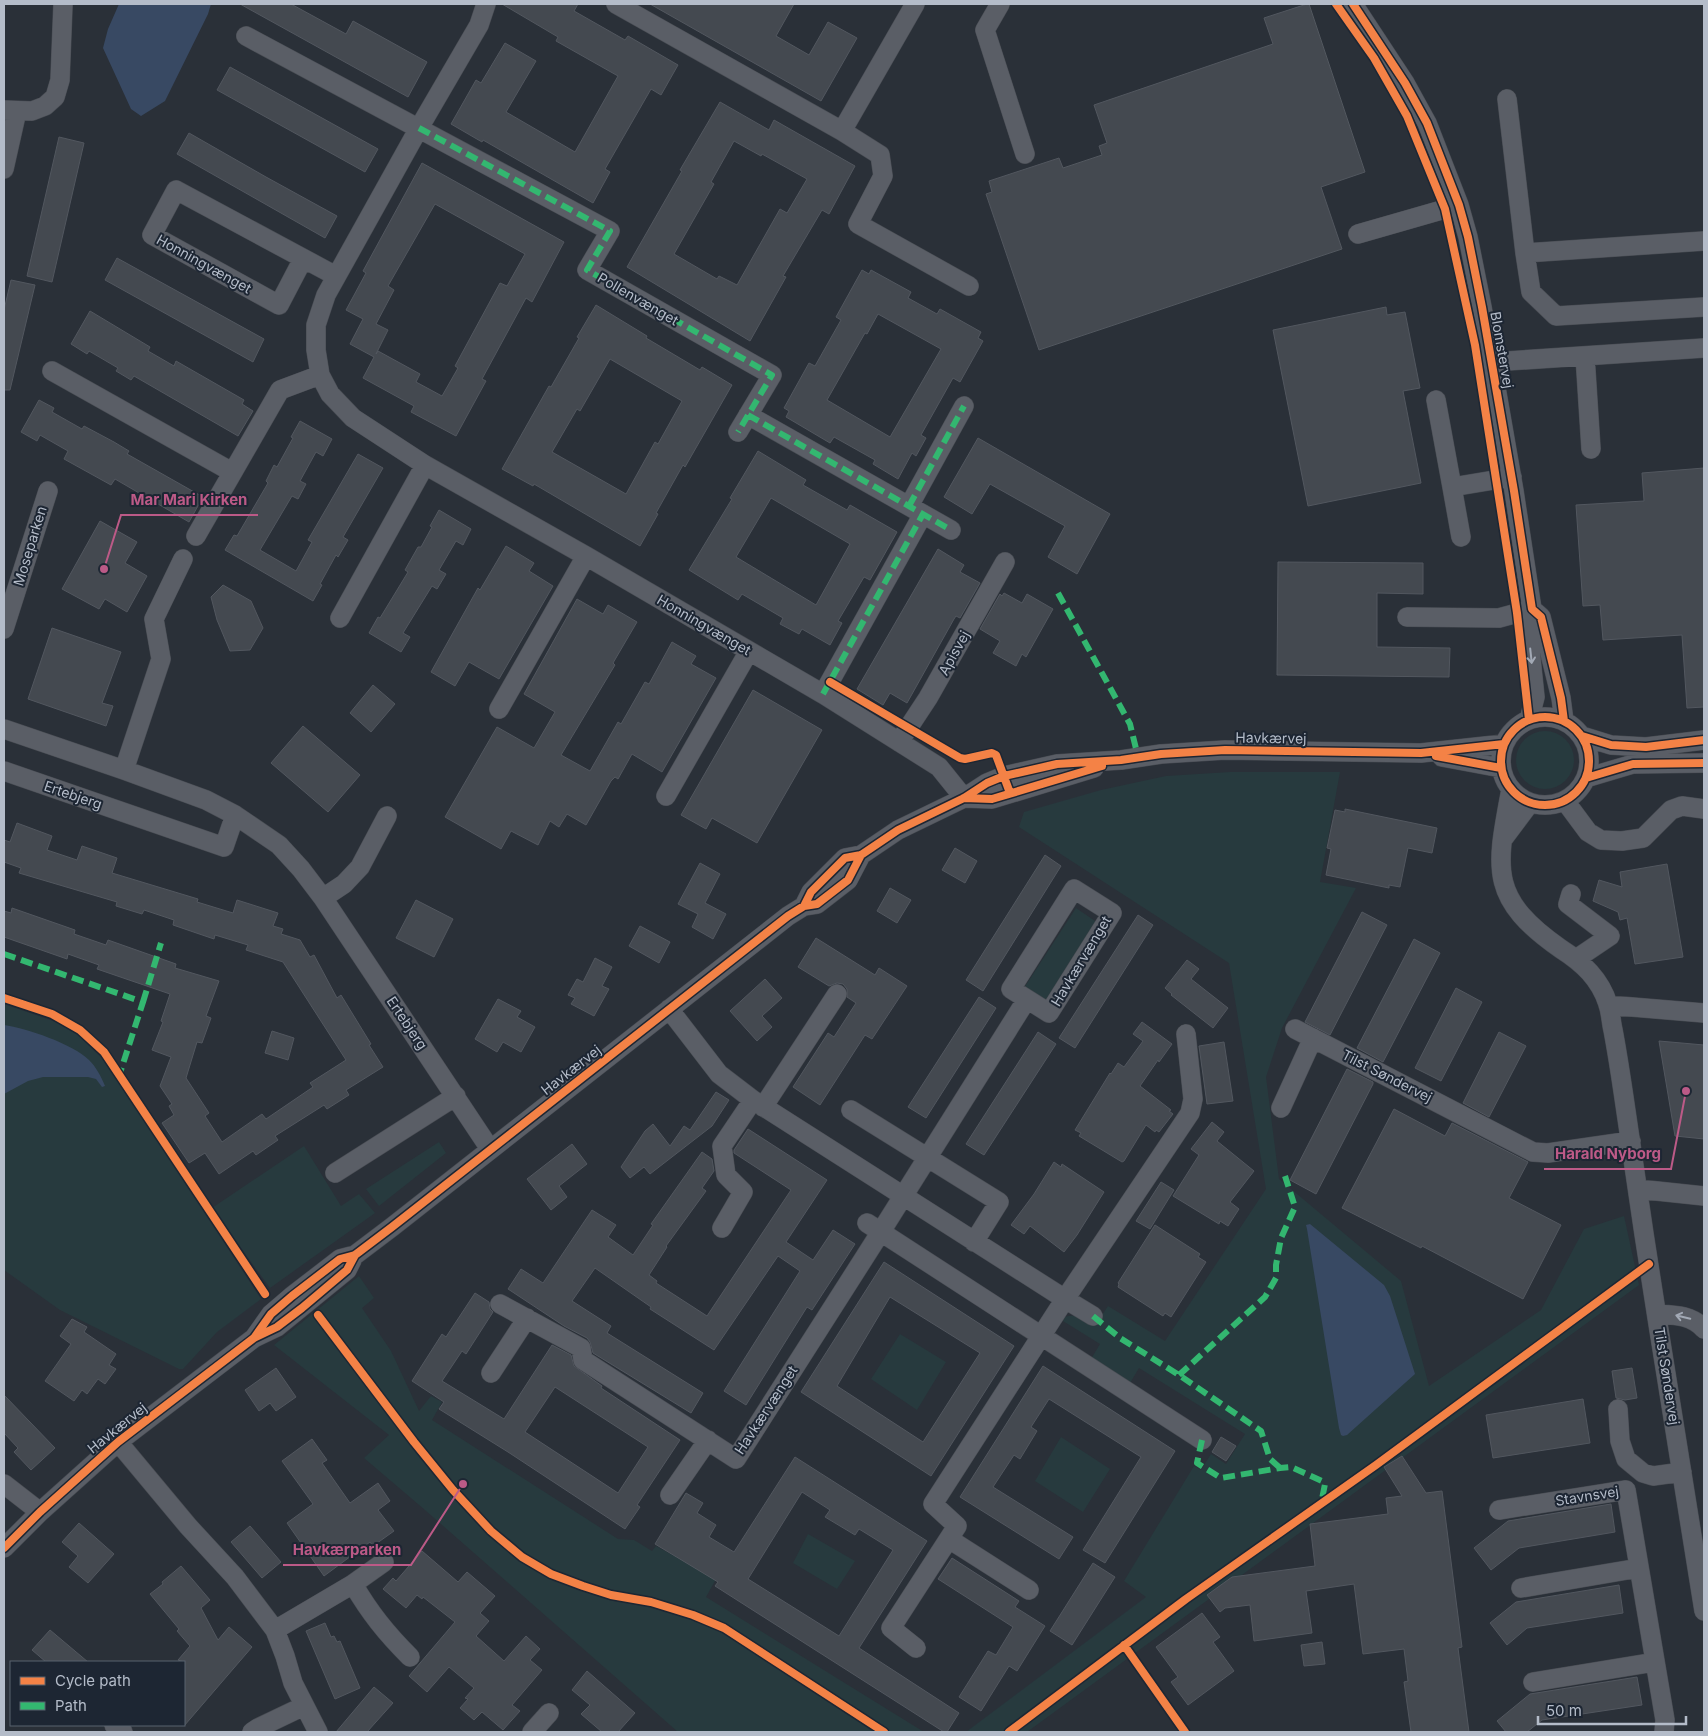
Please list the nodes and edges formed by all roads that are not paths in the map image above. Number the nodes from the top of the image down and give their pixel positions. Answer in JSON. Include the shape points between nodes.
{"nodes":[{"id":1,"x":63,"y":4,"type":"edge"},
{"id":2,"x":486,"y":4,"type":"edge"},
{"id":3,"x":616,"y":4,"type":"edge"},
{"id":4,"x":915,"y":4,"type":"edge"},
{"id":5,"x":1000,"y":4,"type":"edge"},
{"id":6,"x":1353,"y":4,"type":"edge"},
{"id":7,"x":246,"y":36,"type":"dead end"},
{"id":8,"x":1507,"y":98,"type":"dead end"},
{"id":9,"x":10,"y":111,"type":"edge"},
{"id":10,"x":419,"y":128,"type":"junction"},
{"id":11,"x":842,"y":131,"type":"junction"},
{"id":12,"x":1024,"y":154,"type":"dead end"},
{"id":13,"x":4,"y":169,"type":"edge"},
{"id":14,"x":1459,"y":205,"type":"junction"},
{"id":15,"x":1358,"y":234,"type":"dead end"},
{"id":16,"x":1704,"y":241,"type":"edge"},
{"id":17,"x":1525,"y":253,"type":"junction"},
{"id":18,"x":303,"y":259,"type":"junction"},
{"id":19,"x":336,"y":276,"type":"junction"},
{"id":20,"x":969,"y":286,"type":"dead end"},
{"id":21,"x":1704,"y":307,"type":"edge"},
{"id":22,"x":1704,"y":348,"type":"edge"},
{"id":23,"x":1585,"y":356,"type":"junction"},
{"id":24,"x":1492,"y":362,"type":"junction"},
{"id":25,"x":52,"y":371,"type":"dead end"},
{"id":26,"x":320,"y":375,"type":"junction"},
{"id":27,"x":1436,"y":400,"type":"dead end"},
{"id":28,"x":964,"y":406,"type":"dead end"},
{"id":29,"x":748,"y":415,"type":"junction"},
{"id":30,"x":738,"y":432,"type":"dead end"},
{"id":31,"x":1591,"y":449,"type":"dead end"},
{"id":32,"x":425,"y":465,"type":"junction"},
{"id":33,"x":232,"y":472,"type":"junction"},
{"id":34,"x":1512,"y":477,"type":"junction"},
{"id":35,"x":1452,"y":487,"type":"junction"},
{"id":36,"x":48,"y":491,"type":"dead end"},
{"id":37,"x":916,"y":510,"type":"junction"},
{"id":38,"x":951,"y":530,"type":"dead end"},
{"id":39,"x":196,"y":536,"type":"dead end"},
{"id":40,"x":1461,"y":537,"type":"dead end"},
{"id":41,"x":586,"y":556,"type":"junction"},
{"id":42,"x":183,"y":559,"type":"dead end"},
{"id":43,"x":1005,"y":562,"type":"dead end"},
{"id":44,"x":1532,"y":609,"type":"junction"},
{"id":45,"x":1407,"y":617,"type":"dead end"},
{"id":46,"x":340,"y":618,"type":"dead end"},
{"id":47,"x":4,"y":629,"type":"edge"},
{"id":48,"x":749,"y":651,"type":"junction"},
{"id":49,"x":823,"y":694,"type":"junction"},
{"id":50,"x":499,"y":708,"type":"dead end"},
{"id":51,"x":1529,"y":720,"type":"junction"},
{"id":52,"x":1564,"y":721,"type":"junction"},
{"id":53,"x":4,"y":730,"type":"edge"},
{"id":54,"x":1582,"y":736,"type":"junction"},
{"id":55,"x":1704,"y":740,"type":"edge"},
{"id":56,"x":899,"y":742,"type":"junction"},
{"id":57,"x":1504,"y":744,"type":"junction"},
{"id":58,"x":1421,"y":753,"type":"junction"},
{"id":59,"x":1704,"y":764,"type":"edge"},
{"id":60,"x":1501,"y":768,"type":"junction"},
{"id":61,"x":124,"y":770,"type":"junction"},
{"id":62,"x":4,"y":771,"type":"edge"},
{"id":63,"x":1586,"y":778,"type":"junction"},
{"id":64,"x":1511,"y":789,"type":"junction"},
{"id":65,"x":666,"y":796,"type":"dead end"},
{"id":66,"x":964,"y":798,"type":"junction"},
{"id":67,"x":1565,"y":801,"type":"junction"},
{"id":68,"x":1530,"y":803,"type":"junction"},
{"id":69,"x":1704,"y":809,"type":"edge"},
{"id":70,"x":235,"y":815,"type":"junction"},
{"id":71,"x":387,"y":816,"type":"dead end"},
{"id":72,"x":1501,"y":842,"type":"junction"},
{"id":73,"x":1572,"y":894,"type":"dead end"},
{"id":74,"x":323,"y":898,"type":"junction"},
{"id":75,"x":1576,"y":959,"type":"junction"},
{"id":76,"x":837,"y":994,"type":"dead end"},
{"id":77,"x":1027,"y":999,"type":"junction"},
{"id":78,"x":1608,"y":1005,"type":"junction"},
{"id":79,"x":669,"y":1009,"type":"junction"},
{"id":80,"x":1704,"y":1013,"type":"edge"},
{"id":81,"x":1296,"y":1029,"type":"dead end"},
{"id":82,"x":1186,"y":1034,"type":"dead end"},
{"id":83,"x":1314,"y":1038,"type":"junction"},
{"id":84,"x":456,"y":1096,"type":"junction"},
{"id":85,"x":758,"y":1103,"type":"junction"},
{"id":86,"x":1281,"y":1108,"type":"dead end"},
{"id":87,"x":851,"y":1110,"type":"dead end"},
{"id":88,"x":1631,"y":1141,"type":"junction"},
{"id":89,"x":490,"y":1148,"type":"junction"},
{"id":90,"x":928,"y":1158,"type":"junction"},
{"id":91,"x":335,"y":1174,"type":"dead end"},
{"id":92,"x":1638,"y":1189,"type":"junction"},
{"id":93,"x":1704,"y":1196,"type":"edge"},
{"id":94,"x":903,"y":1197,"type":"junction"},
{"id":95,"x":722,"y":1228,"type":"dead end"},
{"id":96,"x":874,"y":1228,"type":"junction"},
{"id":97,"x":974,"y":1242,"type":"junction"},
{"id":98,"x":1065,"y":1299,"type":"junction"},
{"id":99,"x":500,"y":1304,"type":"dead end"},
{"id":100,"x":1657,"y":1314,"type":"junction"},
{"id":101,"x":1093,"y":1316,"type":"dead end"},
{"id":102,"x":527,"y":1318,"type":"junction"},
{"id":103,"x":1704,"y":1329,"type":"edge"},
{"id":104,"x":1041,"y":1336,"type":"junction"},
{"id":105,"x":491,"y":1373,"type":"dead end"},
{"id":106,"x":1618,"y":1410,"type":"dead end"},
{"id":107,"x":708,"y":1440,"type":"junction"},
{"id":108,"x":1202,"y":1440,"type":"dead end"},
{"id":109,"x":118,"y":1442,"type":"junction"},
{"id":110,"x":1682,"y":1472,"type":"junction"},
{"id":111,"x":4,"y":1484,"type":"edge"},
{"id":112,"x":670,"y":1495,"type":"dead end"},
{"id":113,"x":1499,"y":1510,"type":"dead end"},
{"id":114,"x":40,"y":1512,"type":"junction"},
{"id":115,"x":949,"y":1539,"type":"junction"},
{"id":116,"x":4,"y":1548,"type":"edge"},
{"id":117,"x":384,"y":1562,"type":"dead end"},
{"id":118,"x":1639,"y":1568,"type":"junction"},
{"id":119,"x":353,"y":1584,"type":"junction"},
{"id":120,"x":1521,"y":1588,"type":"dead end"},
{"id":121,"x":1029,"y":1590,"type":"dead end"},
{"id":122,"x":1704,"y":1611,"type":"edge"},
{"id":123,"x":275,"y":1630,"type":"junction"},
{"id":124,"x":916,"y":1648,"type":"dead end"},
{"id":125,"x":410,"y":1657,"type":"dead end"},
{"id":126,"x":1655,"y":1662,"type":"junction"},
{"id":127,"x":1533,"y":1682,"type":"dead end"},
{"id":128,"x":304,"y":1706,"type":"junction"},
{"id":129,"x":252,"y":1732,"type":"edge"},
{"id":130,"x":318,"y":1732,"type":"edge"},
{"id":131,"x":1664,"y":1732,"type":"edge"}],
"edges":[{"from":1,"to":9,"type":"street","via":[[60,80],[55,97],[32,111]]},
{"from":2,"to":10,"type":"street","name":"Honningvænget","via":[[482,20]]},
{"from":3,"to":11,"type":"street"},
{"from":4,"to":11,"type":"street"},
{"from":5,"to":12,"type":"street","via":[[985,30]]},
{"from":6,"to":14,"type":"street","name":"Blomstervej","via":[[1405,83],[1426,123]]},
{"from":7,"to":10,"type":"street"},
{"from":8,"to":17,"type":"street"},
{"from":9,"to":13,"type":"street"},
{"from":10,"to":19,"type":"street","name":"Honningvænget"},
{"from":10,"to":29,"type":"street","name":"Pollenvænget","via":[[610,231],[587,270],[772,375]]},
{"from":11,"to":20,"type":"street","via":[[880,155],[883,176],[858,224]]},
{"from":14,"to":15,"type":"street"},
{"from":14,"to":24,"type":"street","name":"Blomstervej"},
{"from":16,"to":17,"type":"street"},
{"from":17,"to":21,"type":"street","via":[[1531,292],[1556,316]]},
{"from":18,"to":18,"type":"street","name":"Honningvænget","via":[[279,305],[152,235],[176,190]]},
{"from":18,"to":19,"type":"street","name":"Honningvænget"},
{"from":19,"to":26,"type":"street","name":"Honningvænget","via":[[316,325]]},
{"from":22,"to":23,"type":"street","name":"Blomstervej"},
{"from":23,"to":24,"type":"street","name":"Blomstervej"},
{"from":23,"to":31,"type":"street"},
{"from":24,"to":34,"type":"street","name":"Blomstervej"},
{"from":25,"to":33,"type":"street"},
{"from":26,"to":32,"type":"street","name":"Honningvænget","via":[[330,394],[353,418]]},
{"from":26,"to":33,"type":"street","via":[[280,390]]},
{"from":27,"to":35,"type":"street"},
{"from":28,"to":37,"type":"street"},
{"from":29,"to":30,"type":"street","name":"Pollenvænget"},
{"from":29,"to":37,"type":"street"},
{"from":32,"to":41,"type":"street","name":"Honningvænget"},
{"from":32,"to":46,"type":"street"},
{"from":33,"to":39,"type":"street"},
{"from":34,"to":35,"type":"street"},
{"from":34,"to":44,"type":"street","name":"Blomstervej"},
{"from":35,"to":40,"type":"street"},
{"from":36,"to":47,"type":"street","name":"Moseparken"},
{"from":37,"to":38,"type":"street"},
{"from":37,"to":49,"type":"street"},
{"from":41,"to":48,"type":"street","name":"Honningvænget"},
{"from":41,"to":50,"type":"street"},
{"from":42,"to":61,"type":"street","via":[[154,619],[161,659]]},
{"from":43,"to":56,"type":"street","name":"Apisvej","via":[[928,698]]},
{"from":44,"to":45,"type":"street","via":[[1498,618]]},
{"from":44,"to":51,"type":"street","name":"Blomstervej","one_way":true,"via":[[1527,620],[1535,697]]},
{"from":44,"to":52,"type":"street","name":"Blomstervej","via":[[1541,617]]},
{"from":48,"to":49,"type":"street","name":"Honningvænget"},
{"from":48,"to":65,"type":"street"},
{"from":49,"to":56,"type":"street","name":"Honningvænget"},
{"from":51,"to":52,"type":"street","via":[[1552,717]]},
{"from":51,"to":57,"type":"street","via":[[1518,726]]},
{"from":52,"to":54,"type":"street"},
{"from":53,"to":61,"type":"street","name":"Ertebjerg"},
{"from":54,"to":55,"type":"street","via":[[1611,745],[1646,747]]},
{"from":54,"to":63,"type":"street","via":[[1589,756]]},
{"from":56,"to":66,"type":"street","name":"Honningvænget","via":[[939,767]]},
{"from":57,"to":58,"type":"street","name":"Havkærvej"},
{"from":57,"to":60,"type":"street"},
{"from":58,"to":60,"type":"street","name":"Havkærvej"},
{"from":58,"to":66,"type":"street","name":"Havkærvej","via":[[1224,750],[1057,764],[987,782]]},
{"from":59,"to":63,"type":"street","via":[[1633,764]]},
{"from":60,"to":64,"type":"street"},
{"from":61,"to":70,"type":"street","name":"Ertebjerg","via":[[206,800]]},
{"from":62,"to":70,"type":"street","name":"Ertebjerg","via":[[224,847]]},
{"from":63,"to":67,"type":"street"},
{"from":64,"to":68,"type":"street"},
{"from":64,"to":72,"type":"street","name":"Tilst Søndervej"},
{"from":66,"to":79,"type":"street","name":"Havkærvej","via":[[898,830],[861,855],[845,858],[811,892],[804,906]]},
{"from":67,"to":68,"type":"street","via":[[1542,806]]},
{"from":67,"to":69,"type":"street","via":[[1588,832],[1601,840],[1643,838],[1671,810],[1682,806]]},
{"from":68,"to":72,"type":"street"},
{"from":70,"to":74,"type":"street","name":"Ertebjerg","via":[[279,845]]},
{"from":71,"to":74,"type":"street","via":[[360,867],[344,884]]},
{"from":72,"to":75,"type":"street","name":"Tilst Søndervej","via":[[1500,868],[1512,904],[1535,929]]},
{"from":73,"to":75,"type":"street","via":[[1568,904],[1610,936]]},
{"from":74,"to":84,"type":"street","name":"Ertebjerg"},
{"from":75,"to":78,"type":"street","name":"Tilst Søndervej","via":[[1597,980]]},
{"from":76,"to":85,"type":"street"},
{"from":77,"to":77,"type":"street","name":"Havkærvænget","via":[[1011,989],[1074,889],[1112,913],[1049,1013]]},
{"from":77,"to":90,"type":"street","name":"Havkærvænget"},
{"from":78,"to":80,"type":"street"},
{"from":78,"to":88,"type":"street","name":"Tilst Søndervej"},
{"from":79,"to":85,"type":"street","via":[[719,1074]]},
{"from":79,"to":89,"type":"street","name":"Havkærvej"},
{"from":81,"to":83,"type":"street","name":"Tilst Søndervej"},
{"from":82,"to":98,"type":"street","via":[[1193,1099],[1190,1113]]},
{"from":83,"to":86,"type":"street"},
{"from":83,"to":88,"type":"street","name":"Tilst Søndervej","via":[[1533,1152],[1548,1153]]},
{"from":84,"to":89,"type":"street","name":"Ertebjerg"},
{"from":84,"to":91,"type":"street"},
{"from":85,"to":94,"type":"street"},
{"from":85,"to":95,"type":"street","via":[[722,1146],[726,1175],[743,1192]]},
{"from":87,"to":90,"type":"street"},
{"from":88,"to":92,"type":"street","name":"Tilst Søndervej"},
{"from":89,"to":109,"type":"street","name":"Havkærvej","via":[[355,1255],[340,1259],[292,1296],[271,1314],[254,1338]]},
{"from":90,"to":94,"type":"street","name":"Havkærvænget"},
{"from":90,"to":97,"type":"street","via":[[999,1202]]},
{"from":92,"to":93,"type":"street"},
{"from":92,"to":100,"type":"street","name":"Tilst Søndervej"},
{"from":94,"to":96,"type":"street","name":"Havkærvænget"},
{"from":94,"to":97,"type":"street"},
{"from":96,"to":104,"type":"street"},
{"from":96,"to":107,"type":"street","name":"Havkærvænget","via":[[736,1458]]},
{"from":97,"to":98,"type":"street"},
{"from":98,"to":101,"type":"street"},
{"from":98,"to":104,"type":"street"},
{"from":99,"to":102,"type":"street","name":"Havkærvænget"},
{"from":103,"to":100,"type":"street","one_way":true,"via":[[1699,1322],[1683,1316]]},
{"from":100,"to":110,"type":"street","name":"Tilst Søndervej"},
{"from":102,"to":105,"type":"street"},
{"from":102,"to":107,"type":"street","name":"Havkærvænget","via":[[581,1348],[583,1360]]},
{"from":104,"to":108,"type":"street"},
{"from":104,"to":115,"type":"street","via":[[933,1504],[957,1526]]},
{"from":106,"to":110,"type":"street","via":[[1620,1441],[1626,1459],[1648,1475]]},
{"from":107,"to":112,"type":"street"},
{"from":109,"to":114,"type":"street","name":"Havkærvej"},
{"from":109,"to":123,"type":"street","via":[[235,1577]]},
{"from":110,"to":122,"type":"street","name":"Tilst Søndervej"},
{"from":111,"to":114,"type":"street"},
{"from":113,"to":118,"type":"street","name":"Stavnsvej","via":[[1626,1490]]},
{"from":114,"to":116,"type":"street","name":"Havkærvej"},
{"from":115,"to":121,"type":"street"},
{"from":115,"to":124,"type":"street","via":[[890,1628]]},
{"from":117,"to":119,"type":"street"},
{"from":118,"to":120,"type":"street"},
{"from":118,"to":126,"type":"street","name":"Stavnsvej"},
{"from":119,"to":123,"type":"street"},
{"from":119,"to":125,"type":"street","via":[[368,1611]]},
{"from":123,"to":128,"type":"street"},
{"from":126,"to":127,"type":"street"},
{"from":126,"to":131,"type":"street","name":"Stavnsvej","via":[[1665,1720]]},
{"from":128,"to":129,"type":"street"},
{"from":128,"to":130,"type":"street"}]}
